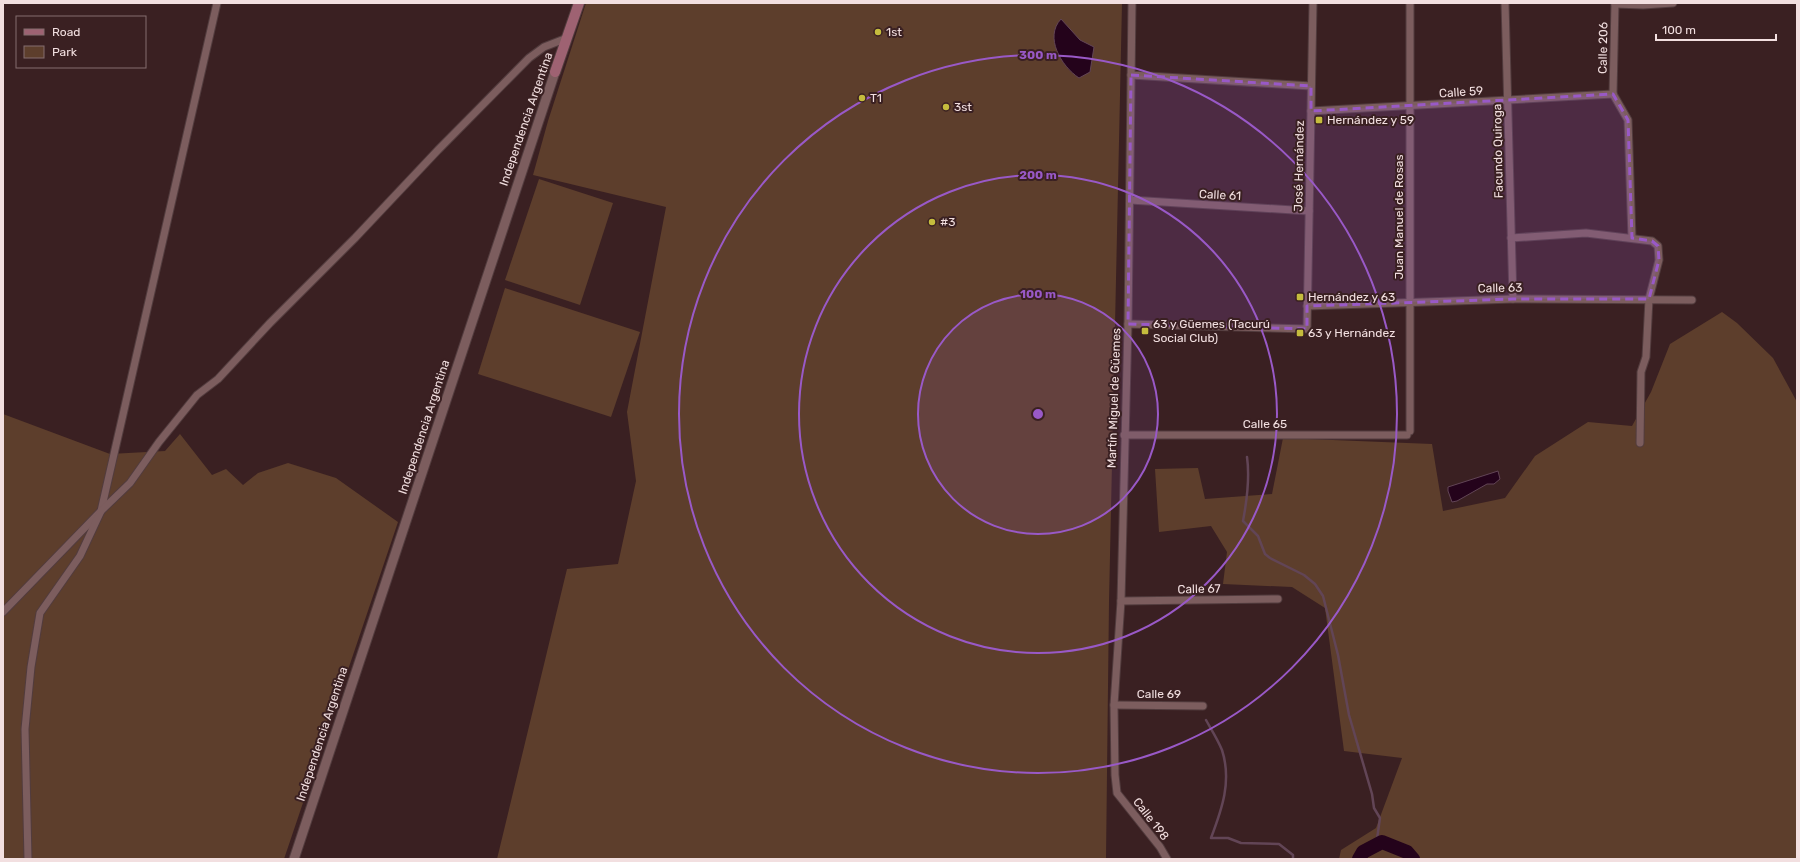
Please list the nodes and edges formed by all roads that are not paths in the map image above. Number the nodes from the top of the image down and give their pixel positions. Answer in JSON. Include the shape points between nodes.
{"nodes":[{"id":1,"x":217,"y":3,"type":"edge"},
{"id":2,"x":578,"y":3,"type":"edge"},
{"id":3,"x":1132,"y":3,"type":"edge"},
{"id":4,"x":1313,"y":3,"type":"edge"},
{"id":5,"x":1410,"y":3,"type":"edge"},
{"id":6,"x":1505,"y":3,"type":"edge"},
{"id":7,"x":1615,"y":3,"type":"edge"},
{"id":8,"x":1674,"y":3,"type":"edge"},
{"id":9,"x":567,"y":38,"type":"junction"},
{"id":10,"x":556,"y":72,"type":"joint"},
{"id":11,"x":1131,"y":75,"type":"junction"},
{"id":12,"x":1311,"y":86,"type":"junction"},
{"id":13,"x":1613,"y":94,"type":"junction"},
{"id":14,"x":1508,"y":99,"type":"junction"},
{"id":15,"x":1410,"y":106,"type":"junction"},
{"id":16,"x":1311,"y":111,"type":"junction"},
{"id":17,"x":1130,"y":200,"type":"junction"},
{"id":18,"x":1309,"y":211,"type":"junction"},
{"id":19,"x":1511,"y":238,"type":"junction"},
{"id":20,"x":1632,"y":238,"type":"junction"},
{"id":21,"x":1513,"y":299,"type":"junction"},
{"id":22,"x":1649,"y":299,"type":"junction"},
{"id":23,"x":1692,"y":300,"type":"dead end"},
{"id":24,"x":1410,"y":301,"type":"junction"},
{"id":25,"x":1307,"y":306,"type":"junction"},
{"id":26,"x":1128,"y":324,"type":"junction"},
{"id":27,"x":1408,"y":433,"type":"joint"},
{"id":28,"x":1124,"y":434,"type":"junction"},
{"id":29,"x":1640,"y":443,"type":"dead end"},
{"id":30,"x":102,"y":511,"type":"junction"},
{"id":31,"x":1278,"y":599,"type":"dead end"},
{"id":32,"x":1121,"y":601,"type":"junction"},
{"id":33,"x":3,"y":612,"type":"edge"},
{"id":34,"x":1114,"y":705,"type":"junction"},
{"id":35,"x":1203,"y":706,"type":"dead end"},
{"id":36,"x":1117,"y":793,"type":"joint"},
{"id":37,"x":28,"y":859,"type":"edge"},
{"id":38,"x":294,"y":859,"type":"edge"},
{"id":39,"x":1167,"y":859,"type":"edge"}],
"edges":[{"from":1,"to":30,"type":"street"},
{"from":2,"to":9,"type":"main road","name":"Independencia Argentina"},
{"from":3,"to":11,"type":"street","name":"Martín Miguel de Güemes"},
{"from":4,"to":12,"type":"street","name":"José Hernández"},
{"from":5,"to":15,"type":"street","name":"Juan Manuel de Rosas"},
{"from":6,"to":14,"type":"street","name":"Facundo Quiroga"},
{"from":7,"to":8,"type":"street"},
{"from":7,"to":13,"type":"street","name":"Calle 206"},
{"from":9,"to":10,"type":"main road","name":"Independencia Argentina"},
{"from":9,"to":30,"type":"street","via":[[544,47],[529,58],[218,379],[197,395],[130,483]]},
{"from":10,"to":38,"type":"street","name":"Independencia Argentina"},
{"from":11,"to":12,"type":"street"},
{"from":11,"to":17,"type":"street","name":"Martín Miguel de Güemes"},
{"from":12,"to":16,"type":"street","name":"José Hernández"},
{"from":13,"to":14,"type":"street","name":"Calle 59"},
{"from":13,"to":20,"type":"street","via":[[1628,120]]},
{"from":14,"to":15,"type":"street","name":"Calle 59"},
{"from":14,"to":19,"type":"street","name":"Facundo Quiroga"},
{"from":15,"to":16,"type":"street","name":"Calle 59"},
{"from":15,"to":24,"type":"street","name":"Juan Manuel de Rosas"},
{"from":16,"to":18,"type":"street","name":"José Hernández"},
{"from":17,"to":18,"type":"street","name":"Calle 61"},
{"from":17,"to":26,"type":"street","name":"Martín Miguel de Güemes"},
{"from":18,"to":25,"type":"street","name":"José Hernández"},
{"from":19,"to":20,"type":"street","via":[[1586,233]]},
{"from":19,"to":21,"type":"street","name":"Facundo Quiroga"},
{"from":20,"to":22,"type":"street","via":[[1652,241],[1658,246],[1659,260]]},
{"from":21,"to":22,"type":"street","name":"Calle 63"},
{"from":21,"to":24,"type":"street","name":"Calle 63"},
{"from":22,"to":23,"type":"street","name":"Calle 63"},
{"from":22,"to":29,"type":"street","via":[[1646,357],[1641,372]]},
{"from":24,"to":25,"type":"street","name":"Calle 63"},
{"from":24,"to":27,"type":"street","name":"Juan Manuel de Rosas"},
{"from":25,"to":26,"type":"street","name":"José Hernández","via":[[1307,329]]},
{"from":26,"to":28,"type":"street","name":"Martín Miguel de Güemes"},
{"from":27,"to":28,"type":"street","name":"Calle 65"},
{"from":28,"to":32,"type":"street","name":"Martín Miguel de Güemes"},
{"from":30,"to":33,"type":"street"},
{"from":30,"to":37,"type":"street","via":[[80,556],[40,613],[31,667],[25,729]]},
{"from":31,"to":32,"type":"street","name":"Calle 67"},
{"from":32,"to":34,"type":"street","name":"Martín Miguel de Güemes"},
{"from":34,"to":35,"type":"street","name":"Calle 69"},
{"from":34,"to":36,"type":"street","name":"Martín Miguel de Güemes"},
{"from":36,"to":39,"type":"street","name":"Calle 198"}]}
